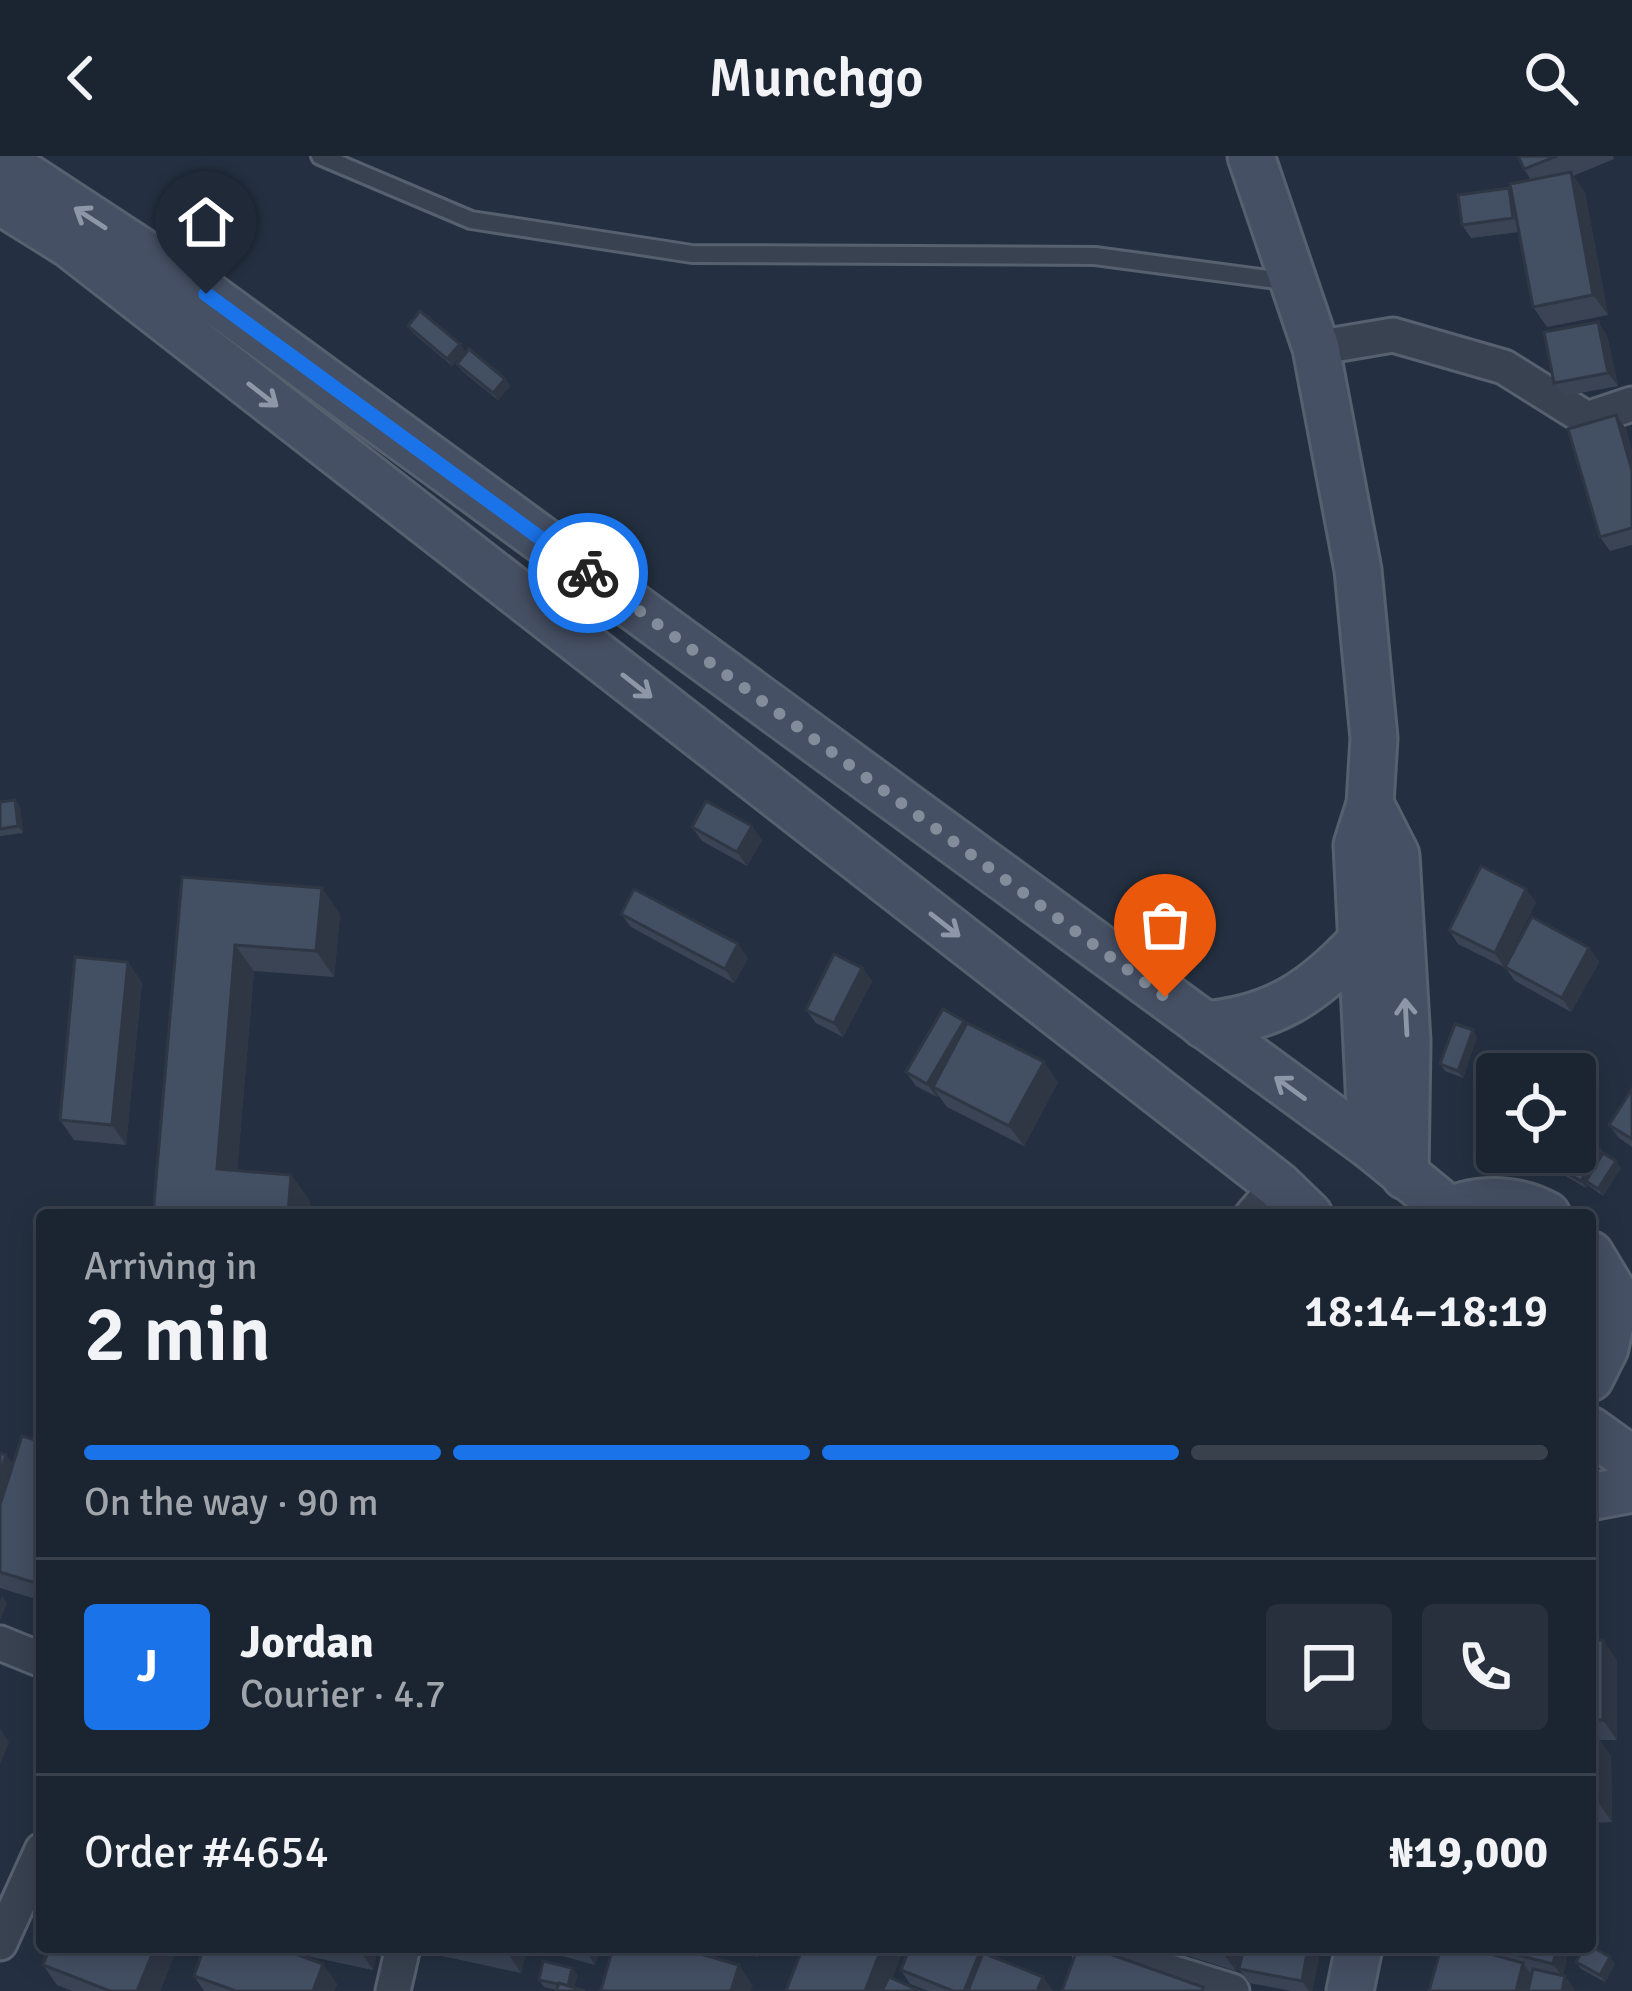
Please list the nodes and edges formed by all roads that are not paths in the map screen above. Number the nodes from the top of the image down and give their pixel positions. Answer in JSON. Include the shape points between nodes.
{"nodes":[{"id":1,"x":320,"y":156,"type":"edge"},
{"id":2,"x":1251,"y":156,"type":"edge"},
{"id":3,"x":0,"y":159,"type":"edge"},
{"id":4,"x":0,"y":201,"type":"edge"},
{"id":5,"x":1295,"y":282,"type":"junction"},
{"id":6,"x":1316,"y":348,"type":"junction"},
{"id":7,"x":1632,"y":404,"type":"edge"},
{"id":8,"x":1370,"y":804,"type":"junction"},
{"id":9,"x":1363,"y":939,"type":"junction"},
{"id":10,"x":1204,"y":1025,"type":"junction"},
{"id":11,"x":1388,"y":1162,"type":"junction"},
{"id":12,"x":1285,"y":1205,"type":"edge"},
{"id":13,"x":1441,"y":1209,"type":"edge"},
{"id":14,"x":1468,"y":1209,"type":"edge"},
{"id":15,"x":1529,"y":1209,"type":"edge"},
{"id":16,"x":1596,"y":1261,"type":"edge"},
{"id":17,"x":1624,"y":1292,"type":"edge"},
{"id":18,"x":1609,"y":1368,"type":"edge"},
{"id":19,"x":1596,"y":1434,"type":"edge"},
{"id":20,"x":1632,"y":1460,"type":"edge"},
{"id":21,"x":1632,"y":1490,"type":"edge"},
{"id":22,"x":1596,"y":1496,"type":"edge"},
{"id":23,"x":0,"y":1643,"type":"edge"},
{"id":24,"x":36,"y":1658,"type":"edge"},
{"id":25,"x":36,"y":1863,"type":"edge"},
{"id":26,"x":0,"y":1943,"type":"edge"},
{"id":27,"x":402,"y":1953,"type":"edge"},
{"id":28,"x":1108,"y":1953,"type":"edge"},
{"id":29,"x":1358,"y":1953,"type":"edge"},
{"id":30,"x":393,"y":1991,"type":"edge"},
{"id":31,"x":1232,"y":1991,"type":"edge"},
{"id":32,"x":1351,"y":1991,"type":"edge"}],
"edges":[{"from":1,"to":5,"type":"lane","via":[[471,220],[692,254],[1095,256]]},
{"from":2,"to":5,"type":"main road"},
{"from":10,"to":3,"type":"main road","one_way":true,"via":[[206,294]]},
{"from":4,"to":12,"type":"main road","one_way":true,"via":[[69,244]]},
{"from":5,"to":6,"type":"main road"},
{"from":6,"to":7,"type":"street","via":[[1393,335],[1504,367],[1587,419]]},
{"from":6,"to":8,"type":"main road","via":[[1358,570],[1374,738]]},
{"from":8,"to":9,"type":"main road","via":[[1357,845]]},
{"from":11,"to":8,"type":"main road","one_way":true,"via":[[1408,1041],[1396,855]]},
{"from":9,"to":10,"type":"main road","via":[[1307,995],[1245,1022]]},
{"from":9,"to":11,"type":"main road"},
{"from":11,"to":10,"type":"main road","one_way":true},
{"from":11,"to":13,"type":"main road"},
{"from":14,"to":15,"type":"main road","via":[[1508,1202]]},
{"from":16,"to":17,"type":"main road"},
{"from":17,"to":18,"type":"main road"},
{"from":19,"to":20,"type":"main road"},
{"from":21,"to":22,"type":"main road"},
{"from":23,"to":24,"type":"street"},
{"from":25,"to":26,"type":"street"},
{"from":27,"to":30,"type":"street"},
{"from":28,"to":31,"type":"street"},
{"from":29,"to":32,"type":"main road"}]}
